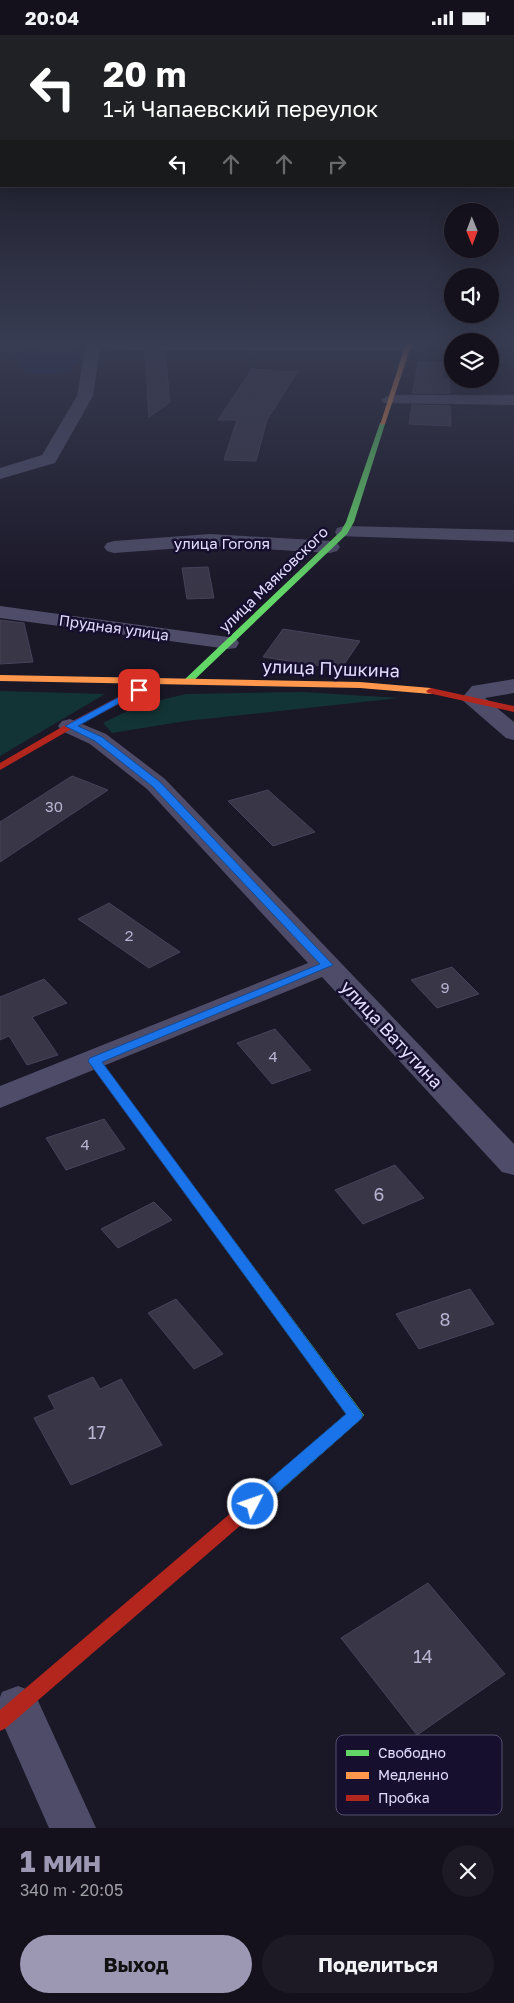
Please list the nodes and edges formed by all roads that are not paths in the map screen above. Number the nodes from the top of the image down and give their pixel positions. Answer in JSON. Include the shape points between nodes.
{"nodes":[{"id":1,"x":67,"y":427,"type":"edge"},
{"id":2,"x":380,"y":427,"type":"edge"},
{"id":3,"x":0,"y":474,"type":"edge"},
{"id":4,"x":344,"y":532,"type":"junction"},
{"id":5,"x":514,"y":536,"type":"edge"},
{"id":6,"x":114,"y":547,"type":"dead end"},
{"id":7,"x":330,"y":547,"type":"junction"},
{"id":8,"x":0,"y":612,"type":"edge"},
{"id":9,"x":228,"y":643,"type":"junction"},
{"id":10,"x":0,"y":678,"type":"edge"},
{"id":11,"x":144,"y":681,"type":"junction"},
{"id":12,"x":187,"y":682,"type":"junction"},
{"id":13,"x":514,"y":686,"type":"edge"},
{"id":14,"x":472,"y":699,"type":"junction"},
{"id":15,"x":514,"y":709,"type":"edge"},
{"id":16,"x":70,"y":726,"type":"junction"},
{"id":17,"x":514,"y":733,"type":"edge"},
{"id":18,"x":0,"y":767,"type":"edge"},
{"id":19,"x":327,"y":965,"type":"junction"},
{"id":20,"x":94,"y":1061,"type":"junction"},
{"id":21,"x":0,"y":1098,"type":"edge"},
{"id":22,"x":514,"y":1164,"type":"edge"},
{"id":23,"x":9,"y":1715,"type":"edge"},
{"id":24,"x":72,"y":1828,"type":"edge"}],
"edges":[{"from":1,"to":3,"type":"street","via":[[49,459]]},
{"from":2,"to":4,"type":"street","name":"улица Маяковского"},
{"from":4,"to":5,"type":"street"},
{"from":4,"to":7,"type":"street","name":"улица Маяковского"},
{"from":6,"to":7,"type":"street","name":"улица Гоголя","via":[[227,540]]},
{"from":7,"to":9,"type":"street","name":"улица Маяковского"},
{"from":8,"to":9,"type":"street","name":"Прудная улица"},
{"from":9,"to":12,"type":"street","name":"улица Маяковского"},
{"from":10,"to":11,"type":"street","name":"улица Пушкина"},
{"from":11,"to":12,"type":"street","name":"улица Пушкина"},
{"from":11,"to":16,"type":"street","via":[[139,690]]},
{"from":12,"to":14,"type":"street","name":"улица Пушкина","via":[[377,686]]},
{"from":13,"to":14,"type":"street","via":[[480,691]]},
{"from":14,"to":15,"type":"street","name":"улица Пушкина"},
{"from":14,"to":17,"type":"street"},
{"from":16,"to":18,"type":"street"},
{"from":16,"to":19,"type":"street","name":"улица Ватутина","via":[[98,739],[156,784]]},
{"from":19,"to":20,"type":"street"},
{"from":19,"to":22,"type":"street","name":"улица Ватутина"},
{"from":20,"to":21,"type":"street"},
{"from":20,"to":23,"type":"street","via":[[356,1415]]},
{"from":23,"to":24,"type":"street"}]}
